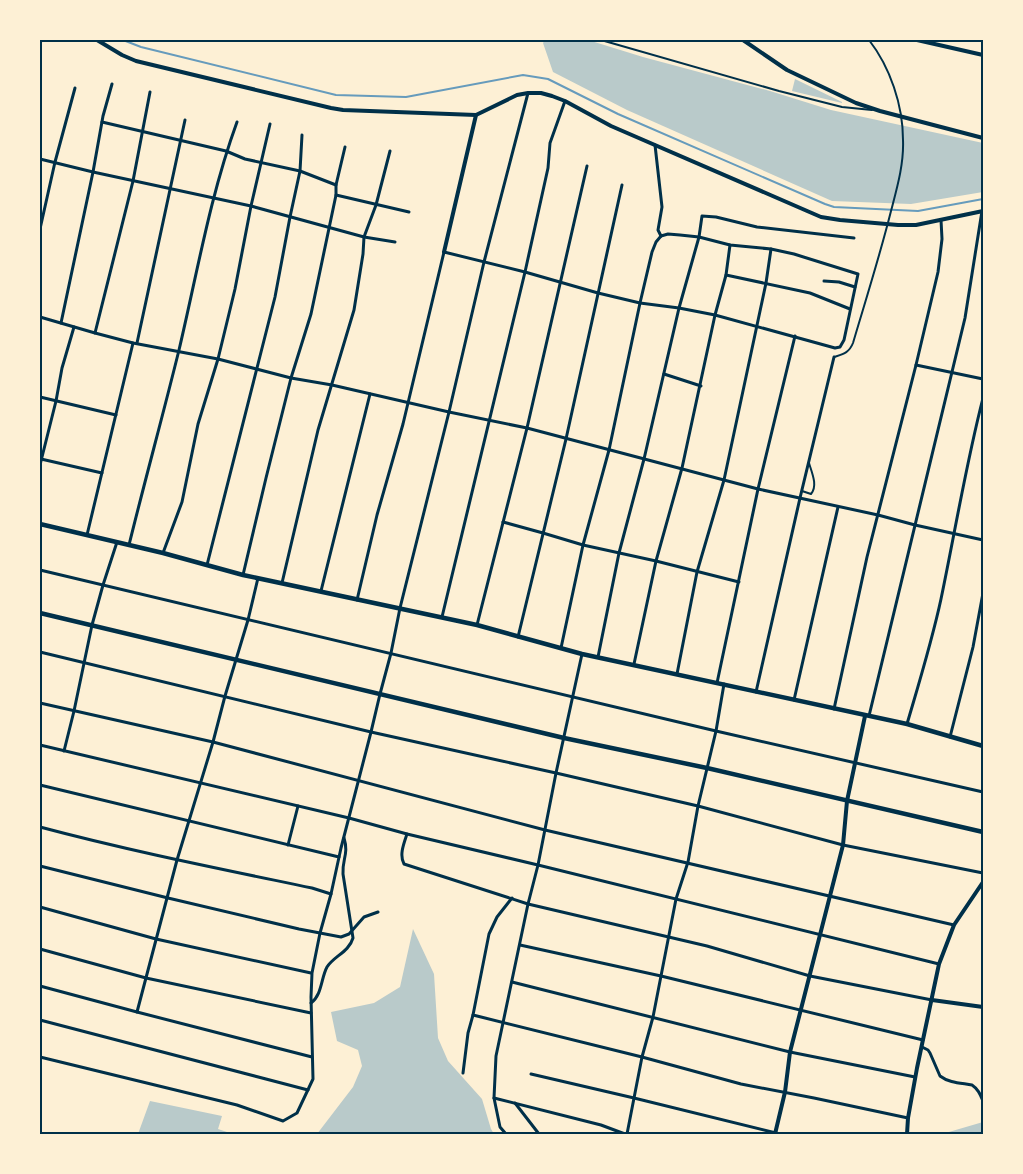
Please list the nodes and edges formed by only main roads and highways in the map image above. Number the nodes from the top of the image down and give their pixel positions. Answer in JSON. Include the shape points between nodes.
{"nodes":[{"id":1,"x":40,"y":524,"type":"edge"},
{"id":2,"x":40,"y":613,"type":"edge"},
{"id":3,"x":983,"y":746,"type":"edge"},
{"id":4,"x":983,"y":832,"type":"edge"}],
"edges":[{"from":1,"to":3,"type":"main road","via":[[244,575],[477,625],[582,654],[907,724]]},
{"from":2,"to":4,"type":"main road","via":[[564,738]]}]}
